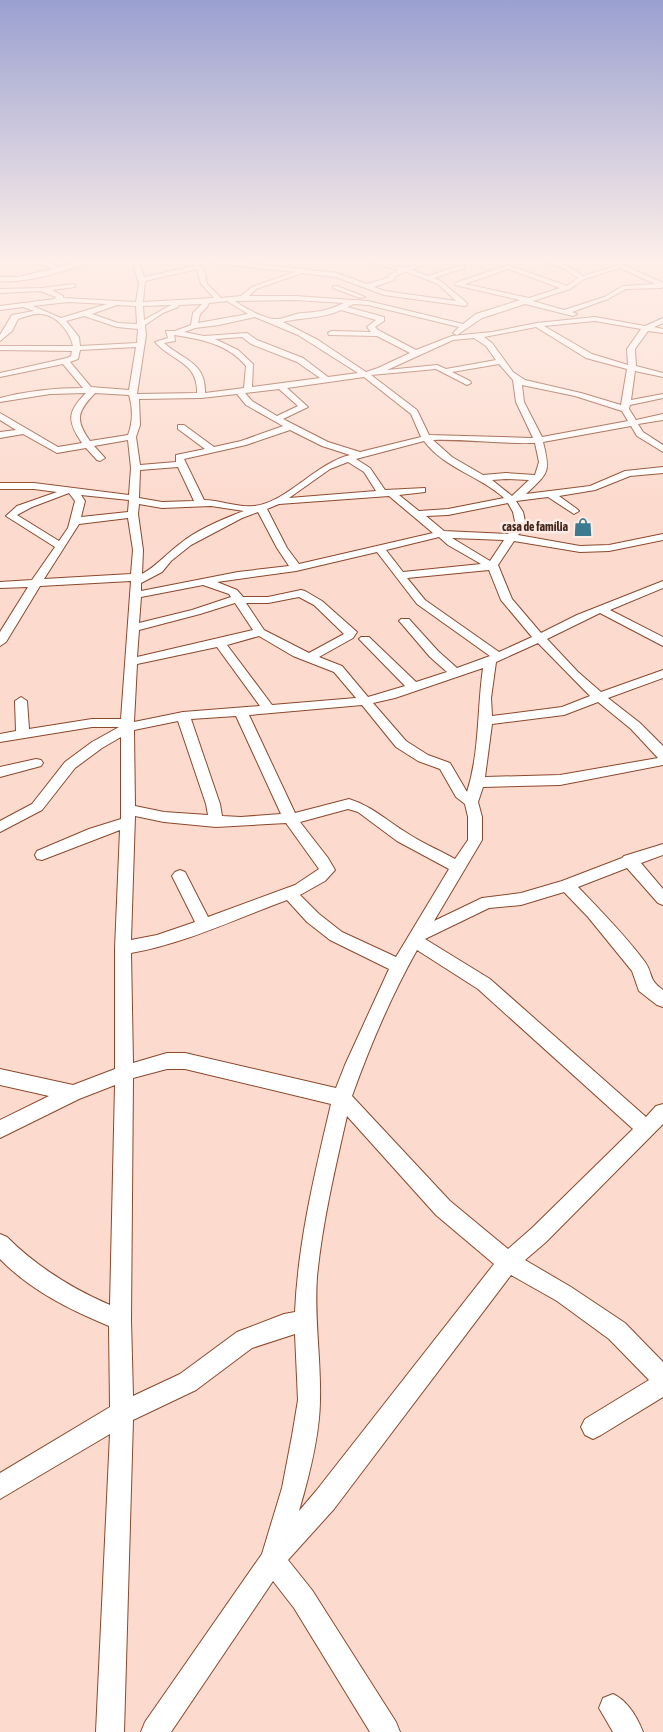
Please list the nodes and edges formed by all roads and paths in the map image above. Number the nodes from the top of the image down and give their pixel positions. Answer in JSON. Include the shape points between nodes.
{"nodes":[{"id":1,"x":75,"y":341,"type":"edge"},
{"id":2,"x":110,"y":341,"type":"edge"},
{"id":3,"x":144,"y":341,"type":"edge"},
{"id":4,"x":164,"y":341,"type":"edge"},
{"id":5,"x":211,"y":341,"type":"edge"},
{"id":6,"x":252,"y":341,"type":"edge"},
{"id":7,"x":314,"y":341,"type":"edge"},
{"id":8,"x":392,"y":341,"type":"edge"},
{"id":9,"x":445,"y":341,"type":"edge"},
{"id":10,"x":491,"y":341,"type":"edge"},
{"id":11,"x":562,"y":341,"type":"edge"},
{"id":12,"x":637,"y":341,"type":"edge"},
{"id":13,"x":0,"y":348,"type":"edge"},
{"id":14,"x":77,"y":348,"type":"junction"},
{"id":15,"x":416,"y":353,"type":"junction"},
{"id":16,"x":65,"y":361,"type":"junction"},
{"id":17,"x":501,"y":362,"type":"junction"},
{"id":18,"x":632,"y":367,"type":"junction"},
{"id":19,"x":446,"y":371,"type":"junction"},
{"id":20,"x":369,"y":374,"type":"junction"},
{"id":21,"x":0,"y":375,"type":"edge"},
{"id":22,"x":663,"y":375,"type":"edge"},
{"id":23,"x":517,"y":379,"type":"junction"},
{"id":24,"x":327,"y":380,"type":"junction"},
{"id":25,"x":467,"y":383,"type":"dead end"},
{"id":26,"x":282,"y":387,"type":"junction"},
{"id":27,"x":91,"y":389,"type":"junction"},
{"id":28,"x":244,"y":391,"type":"junction"},
{"id":29,"x":134,"y":395,"type":"junction"},
{"id":30,"x":201,"y":396,"type":"junction"},
{"id":31,"x":663,"y":396,"type":"edge"},
{"id":32,"x":0,"y":400,"type":"edge"},
{"id":33,"x":625,"y":406,"type":"junction"},
{"id":34,"x":0,"y":416,"type":"edge"},
{"id":35,"x":663,"y":418,"type":"edge"},
{"id":36,"x":277,"y":419,"type":"junction"},
{"id":37,"x":633,"y":422,"type":"junction"},
{"id":38,"x":292,"y":426,"type":"junction"},
{"id":39,"x":181,"y":427,"type":"dead end"},
{"id":40,"x":22,"y":431,"type":"junction"},
{"id":41,"x":0,"y":435,"type":"edge"},
{"id":42,"x":132,"y":437,"type":"junction"},
{"id":43,"x":427,"y":438,"type":"junction"},
{"id":44,"x":539,"y":440,"type":"junction"},
{"id":45,"x":88,"y":445,"type":"junction"},
{"id":46,"x":663,"y":448,"type":"edge"},
{"id":47,"x":212,"y":449,"type":"junction"},
{"id":48,"x":360,"y":455,"type":"junction"},
{"id":49,"x":100,"y":458,"type":"dead end"},
{"id":50,"x":348,"y":458,"type":"junction"},
{"id":51,"x":181,"y":464,"type":"junction"},
{"id":52,"x":136,"y":468,"type":"junction"},
{"id":53,"x":663,"y":470,"type":"edge"},
{"id":54,"x":482,"y":478,"type":"junction"},
{"id":55,"x":536,"y":478,"type":"junction"},
{"id":56,"x":0,"y":486,"type":"edge"},
{"id":57,"x":71,"y":490,"type":"junction"},
{"id":58,"x":422,"y":490,"type":"dead end"},
{"id":59,"x":386,"y":492,"type":"junction"},
{"id":60,"x":550,"y":494,"type":"junction"},
{"id":61,"x":514,"y":499,"type":"junction"},
{"id":62,"x":200,"y":503,"type":"junction"},
{"id":63,"x":275,"y":503,"type":"junction"},
{"id":64,"x":134,"y":504,"type":"junction"},
{"id":65,"x":257,"y":508,"type":"junction"},
{"id":66,"x":574,"y":510,"type":"dead end"},
{"id":67,"x":448,"y":512,"type":"junction"},
{"id":68,"x":418,"y":514,"type":"junction"},
{"id":69,"x":76,"y":521,"type":"junction"},
{"id":70,"x":440,"y":534,"type":"junction"},
{"id":71,"x":471,"y":535,"type":"junction"},
{"id":72,"x":511,"y":536,"type":"junction"},
{"id":73,"x":663,"y":537,"type":"edge"},
{"id":74,"x":60,"y":546,"type":"junction"},
{"id":75,"x":380,"y":549,"type":"junction"},
{"id":76,"x":493,"y":566,"type":"junction"},
{"id":77,"x":296,"y":568,"type":"junction"},
{"id":78,"x":400,"y":575,"type":"junction"},
{"id":79,"x":38,"y":582,"type":"junction"},
{"id":80,"x":204,"y":582,"type":"junction"},
{"id":81,"x":663,"y":584,"type":"edge"},
{"id":82,"x":1,"y":585,"type":"edge"},
{"id":83,"x":136,"y":585,"type":"junction"},
{"id":84,"x":238,"y":599,"type":"junction"},
{"id":85,"x":600,"y":609,"type":"junction"},
{"id":86,"x":405,"y":621,"type":"dead end"},
{"id":87,"x":132,"y":628,"type":"junction"},
{"id":88,"x":260,"y":632,"type":"junction"},
{"id":89,"x":540,"y":637,"type":"junction"},
{"id":90,"x":365,"y":639,"type":"dead end"},
{"id":91,"x":0,"y":642,"type":"edge"},
{"id":92,"x":663,"y":642,"type":"edge"},
{"id":93,"x":220,"y":643,"type":"junction"},
{"id":94,"x":309,"y":658,"type":"junction"},
{"id":95,"x":494,"y":658,"type":"junction"},
{"id":96,"x":131,"y":662,"type":"junction"},
{"id":97,"x":456,"y":673,"type":"junction"},
{"id":98,"x":663,"y":674,"type":"edge"},
{"id":99,"x":413,"y":688,"type":"junction"},
{"id":100,"x":598,"y":696,"type":"junction"},
{"id":101,"x":21,"y":701,"type":"dead end"},
{"id":102,"x":366,"y":701,"type":"junction"},
{"id":103,"x":269,"y":710,"type":"junction"},
{"id":104,"x":241,"y":712,"type":"junction"},
{"id":105,"x":183,"y":716,"type":"junction"},
{"id":106,"x":486,"y":721,"type":"junction"},
{"id":107,"x":128,"y":725,"type":"junction"},
{"id":108,"x":23,"y":735,"type":"junction"},
{"id":109,"x":0,"y":738,"type":"edge"},
{"id":110,"x":663,"y":755,"type":"edge"},
{"id":111,"x":663,"y":761,"type":"edge"},
{"id":112,"x":36,"y":762,"type":"dead end"},
{"id":113,"x":0,"y":772,"type":"edge"},
{"id":114,"x":477,"y":782,"type":"junction"},
{"id":115,"x":471,"y":802,"type":"junction"},
{"id":116,"x":128,"y":816,"type":"junction"},
{"id":117,"x":290,"y":818,"type":"junction"},
{"id":118,"x":216,"y":822,"type":"junction"},
{"id":119,"x":0,"y":827,"type":"edge"},
{"id":120,"x":663,"y":849,"type":"edge"},
{"id":121,"x":42,"y":855,"type":"dead end"},
{"id":122,"x":629,"y":860,"type":"junction"},
{"id":123,"x":458,"y":867,"type":"junction"},
{"id":124,"x":180,"y":876,"type":"dead end"},
{"id":125,"x":567,"y":885,"type":"junction"},
{"id":126,"x":289,"y":893,"type":"junction"},
{"id":127,"x":663,"y":899,"type":"edge"},
{"id":128,"x":205,"y":926,"type":"junction"},
{"id":129,"x":417,"y":937,"type":"junction"},
{"id":130,"x":123,"y":948,"type":"junction"},
{"id":131,"x":399,"y":966,"type":"junction"},
{"id":132,"x":663,"y":1000,"type":"edge"},
{"id":133,"x":123,"y":1073,"type":"junction"},
{"id":134,"x":0,"y":1077,"type":"edge"},
{"id":135,"x":73,"y":1093,"type":"junction"},
{"id":136,"x":342,"y":1098,"type":"junction"},
{"id":137,"x":663,"y":1112,"type":"edge"},
{"id":138,"x":645,"y":1128,"type":"junction"},
{"id":139,"x":0,"y":1129,"type":"edge"},
{"id":140,"x":0,"y":1244,"type":"edge"},
{"id":141,"x":508,"y":1262,"type":"junction"},
{"id":142,"x":120,"y":1320,"type":"junction"},
{"id":143,"x":306,"y":1321,"type":"junction"},
{"id":144,"x":663,"y":1378,"type":"edge"},
{"id":145,"x":663,"y":1384,"type":"edge"},
{"id":146,"x":122,"y":1413,"type":"junction"},
{"id":147,"x":593,"y":1427,"type":"dead end"},
{"id":148,"x":0,"y":1487,"type":"edge"},
{"id":149,"x":272,"y":1560,"type":"junction"},
{"id":150,"x":613,"y":1708,"type":"dead end"},
{"id":151,"x":110,"y":1732,"type":"edge"},
{"id":152,"x":155,"y":1732,"type":"edge"},
{"id":153,"x":386,"y":1732,"type":"edge"},
{"id":154,"x":629,"y":1732,"type":"edge"}],
"edges":[{"from":1,"to":14,"type":"street"},
{"from":2,"to":14,"type":"street"},
{"from":3,"to":29,"type":"street"},
{"from":4,"to":30,"type":"street","via":[[159,342],[192,366],[201,377]]},
{"from":5,"to":28,"type":"street","via":[[247,362],[251,370]]},
{"from":6,"to":24,"type":"street","via":[[300,360]]},
{"from":7,"to":20,"type":"street"},
{"from":8,"to":15,"type":"street"},
{"from":9,"to":15,"type":"street"},
{"from":10,"to":17,"type":"street"},
{"from":11,"to":18,"type":"street","via":[[600,360]]},
{"from":12,"to":18,"type":"street","via":[[631,349]]},
{"from":13,"to":14,"type":"street"},
{"from":14,"to":16,"type":"street","via":[[75,357]]},
{"from":15,"to":20,"type":"street"},
{"from":16,"to":21,"type":"street"},
{"from":16,"to":27,"type":"street"},
{"from":17,"to":19,"type":"street"},
{"from":17,"to":23,"type":"street"},
{"from":18,"to":22,"type":"street"},
{"from":18,"to":33,"type":"street"},
{"from":19,"to":20,"type":"street","via":[[436,367]]},
{"from":19,"to":25,"type":"street"},
{"from":20,"to":24,"type":"street"},
{"from":20,"to":43,"type":"street","via":[[419,417]]},
{"from":23,"to":33,"type":"street"},
{"from":23,"to":44,"type":"street","via":[[520,402]]},
{"from":24,"to":26,"type":"street"},
{"from":26,"to":28,"type":"street"},
{"from":26,"to":36,"type":"street","via":[[304,407]]},
{"from":27,"to":29,"type":"street"},
{"from":27,"to":32,"type":"street","via":[[36,393]]},
{"from":27,"to":45,"type":"street","via":[[75,411],[78,430]]},
{"from":28,"to":30,"type":"street"},
{"from":28,"to":36,"type":"street","via":[[249,403]]},
{"from":29,"to":30,"type":"street"},
{"from":29,"to":42,"type":"street","via":[[136,425]]},
{"from":31,"to":33,"type":"street"},
{"from":33,"to":37,"type":"street"},
{"from":34,"to":40,"type":"street"},
{"from":35,"to":37,"type":"street"},
{"from":36,"to":38,"type":"street"},
{"from":37,"to":44,"type":"street"},
{"from":37,"to":46,"type":"street","via":[[646,439]]},
{"from":38,"to":47,"type":"street","via":[[243,443]]},
{"from":38,"to":48,"type":"street","via":[[325,444]]},
{"from":39,"to":47,"type":"street"},
{"from":40,"to":41,"type":"street"},
{"from":40,"to":45,"type":"street","via":[[57,450]]},
{"from":42,"to":45,"type":"street"},
{"from":42,"to":52,"type":"street"},
{"from":43,"to":44,"type":"street"},
{"from":43,"to":48,"type":"street"},
{"from":43,"to":54,"type":"street","via":[[445,457]]},
{"from":44,"to":55,"type":"street","via":[[544,462]]},
{"from":45,"to":49,"type":"street"},
{"from":47,"to":51,"type":"street","via":[[181,455]]},
{"from":48,"to":50,"type":"street"},
{"from":50,"to":59,"type":"street","via":[[367,470]]},
{"from":50,"to":63,"type":"street","via":[[327,467]]},
{"from":51,"to":52,"type":"street"},
{"from":51,"to":62,"type":"street"},
{"from":52,"to":64,"type":"street"},
{"from":53,"to":60,"type":"street","via":[[628,473],[592,488]]},
{"from":54,"to":55,"type":"street"},
{"from":54,"to":61,"type":"street"},
{"from":55,"to":61,"type":"street"},
{"from":56,"to":57,"type":"street"},
{"from":57,"to":64,"type":"street"},
{"from":57,"to":69,"type":"street","via":[[80,500]]},
{"from":57,"to":74,"type":"street","via":[[24,507],[11,516]]},
{"from":58,"to":59,"type":"street"},
{"from":59,"to":63,"type":"street"},
{"from":59,"to":68,"type":"street"},
{"from":60,"to":61,"type":"street"},
{"from":60,"to":66,"type":"street"},
{"from":61,"to":67,"type":"street"},
{"from":61,"to":72,"type":"street","via":[[521,526]]},
{"from":62,"to":64,"type":"street","via":[[170,506]]},
{"from":62,"to":65,"type":"street"},
{"from":63,"to":65,"type":"street"},
{"from":64,"to":69,"type":"street"},
{"from":64,"to":83,"type":"street"},
{"from":65,"to":77,"type":"street"},
{"from":65,"to":83,"type":"street","via":[[187,543]]},
{"from":67,"to":68,"type":"street"},
{"from":67,"to":71,"type":"street"},
{"from":68,"to":70,"type":"street"},
{"from":69,"to":74,"type":"street"},
{"from":70,"to":71,"type":"street"},
{"from":70,"to":75,"type":"street"},
{"from":70,"to":76,"type":"street"},
{"from":71,"to":72,"type":"street"},
{"from":72,"to":73,"type":"street","via":[[580,549],[608,548]]},
{"from":72,"to":76,"type":"street"},
{"from":74,"to":79,"type":"street"},
{"from":75,"to":77,"type":"street"},
{"from":75,"to":78,"type":"street"},
{"from":76,"to":78,"type":"street"},
{"from":76,"to":89,"type":"street","via":[[506,600]]},
{"from":77,"to":80,"type":"street"},
{"from":78,"to":95,"type":"street","via":[[421,602],[459,627]]},
{"from":79,"to":82,"type":"street"},
{"from":79,"to":83,"type":"street"},
{"from":79,"to":91,"type":"street"},
{"from":80,"to":83,"type":"street"},
{"from":80,"to":84,"type":"street","via":[[233,592]]},
{"from":81,"to":85,"type":"street"},
{"from":83,"to":87,"type":"street"},
{"from":84,"to":87,"type":"street"},
{"from":84,"to":88,"type":"street"},
{"from":84,"to":94,"type":"street","via":[[268,600],[301,593],[318,603],[350,632],[349,636]]},
{"from":85,"to":89,"type":"street"},
{"from":85,"to":92,"type":"street"},
{"from":86,"to":97,"type":"street"},
{"from":87,"to":96,"type":"street"},
{"from":88,"to":93,"type":"street"},
{"from":88,"to":94,"type":"street"},
{"from":89,"to":95,"type":"street"},
{"from":89,"to":100,"type":"street","via":[[560,663]]},
{"from":90,"to":99,"type":"street"},
{"from":93,"to":96,"type":"street"},
{"from":93,"to":103,"type":"street"},
{"from":94,"to":102,"type":"street","via":[[338,670]]},
{"from":95,"to":97,"type":"street"},
{"from":95,"to":106,"type":"street","via":[[485,698]]},
{"from":96,"to":107,"type":"street"},
{"from":97,"to":99,"type":"street"},
{"from":98,"to":100,"type":"street"},
{"from":99,"to":102,"type":"street"},
{"from":100,"to":106,"type":"street","via":[[564,711]]},
{"from":100,"to":110,"type":"street","via":[[634,723]]},
{"from":101,"to":108,"type":"street"},
{"from":102,"to":103,"type":"street"},
{"from":102,"to":115,"type":"street","via":[[402,744],[423,758],[444,766],[461,794]]},
{"from":103,"to":104,"type":"street"},
{"from":104,"to":105,"type":"street"},
{"from":104,"to":117,"type":"street"},
{"from":105,"to":107,"type":"street"},
{"from":105,"to":118,"type":"street"},
{"from":106,"to":114,"type":"street"},
{"from":107,"to":108,"type":"street","via":[[92,723]]},
{"from":107,"to":116,"type":"street"},
{"from":107,"to":119,"type":"street","via":[[70,765],[36,807]]},
{"from":108,"to":109,"type":"street"},
{"from":111,"to":114,"type":"street","via":[[560,780]]},
{"from":112,"to":113,"type":"street"},
{"from":114,"to":115,"type":"street"},
{"from":115,"to":123,"type":"street","via":[[475,840]]},
{"from":116,"to":118,"type":"street"},
{"from":116,"to":121,"type":"street"},
{"from":116,"to":130,"type":"street"},
{"from":117,"to":118,"type":"street"},
{"from":117,"to":123,"type":"street","via":[[342,805],[355,806],[402,837]]},
{"from":117,"to":126,"type":"street","via":[[298,834],[327,870],[316,880]]},
{"from":120,"to":122,"type":"street"},
{"from":122,"to":125,"type":"street"},
{"from":122,"to":127,"type":"street"},
{"from":123,"to":129,"type":"street"},
{"from":124,"to":128,"type":"street"},
{"from":125,"to":129,"type":"street","via":[[521,899],[488,902]]},
{"from":125,"to":132,"type":"street","via":[[640,968],[645,986]]},
{"from":126,"to":128,"type":"street"},
{"from":126,"to":131,"type":"street","via":[[336,936]]},
{"from":128,"to":130,"type":"street","via":[[150,944]]},
{"from":129,"to":131,"type":"street"},
{"from":129,"to":138,"type":"street","via":[[484,984]]},
{"from":130,"to":133,"type":"street"},
{"from":131,"to":136,"type":"street"},
{"from":133,"to":135,"type":"street"},
{"from":133,"to":136,"type":"street","via":[[154,1064],[185,1061]]},
{"from":133,"to":142,"type":"street"},
{"from":134,"to":135,"type":"street"},
{"from":135,"to":139,"type":"street"},
{"from":136,"to":141,"type":"street","via":[[443,1208]]},
{"from":136,"to":143,"type":"street","via":[[306,1277]]},
{"from":137,"to":138,"type":"street"},
{"from":138,"to":141,"type":"street"},
{"from":140,"to":142,"type":"street","via":[[21,1264],[57,1289],[88,1308]]},
{"from":141,"to":144,"type":"street","via":[[564,1294],[617,1331]]},
{"from":141,"to":149,"type":"street","via":[[331,1493]]},
{"from":142,"to":146,"type":"street"},
{"from":143,"to":146,"type":"street","via":[[284,1325],[245,1340],[188,1382]]},
{"from":143,"to":149,"type":"street","via":[[308,1400],[304,1436],[294,1488]]},
{"from":145,"to":147,"type":"street"},
{"from":146,"to":148,"type":"street"},
{"from":146,"to":151,"type":"street"},
{"from":149,"to":152,"type":"street"},
{"from":149,"to":153,"type":"street","via":[[303,1599]]},
{"from":150,"to":154,"type":"street"}]}
